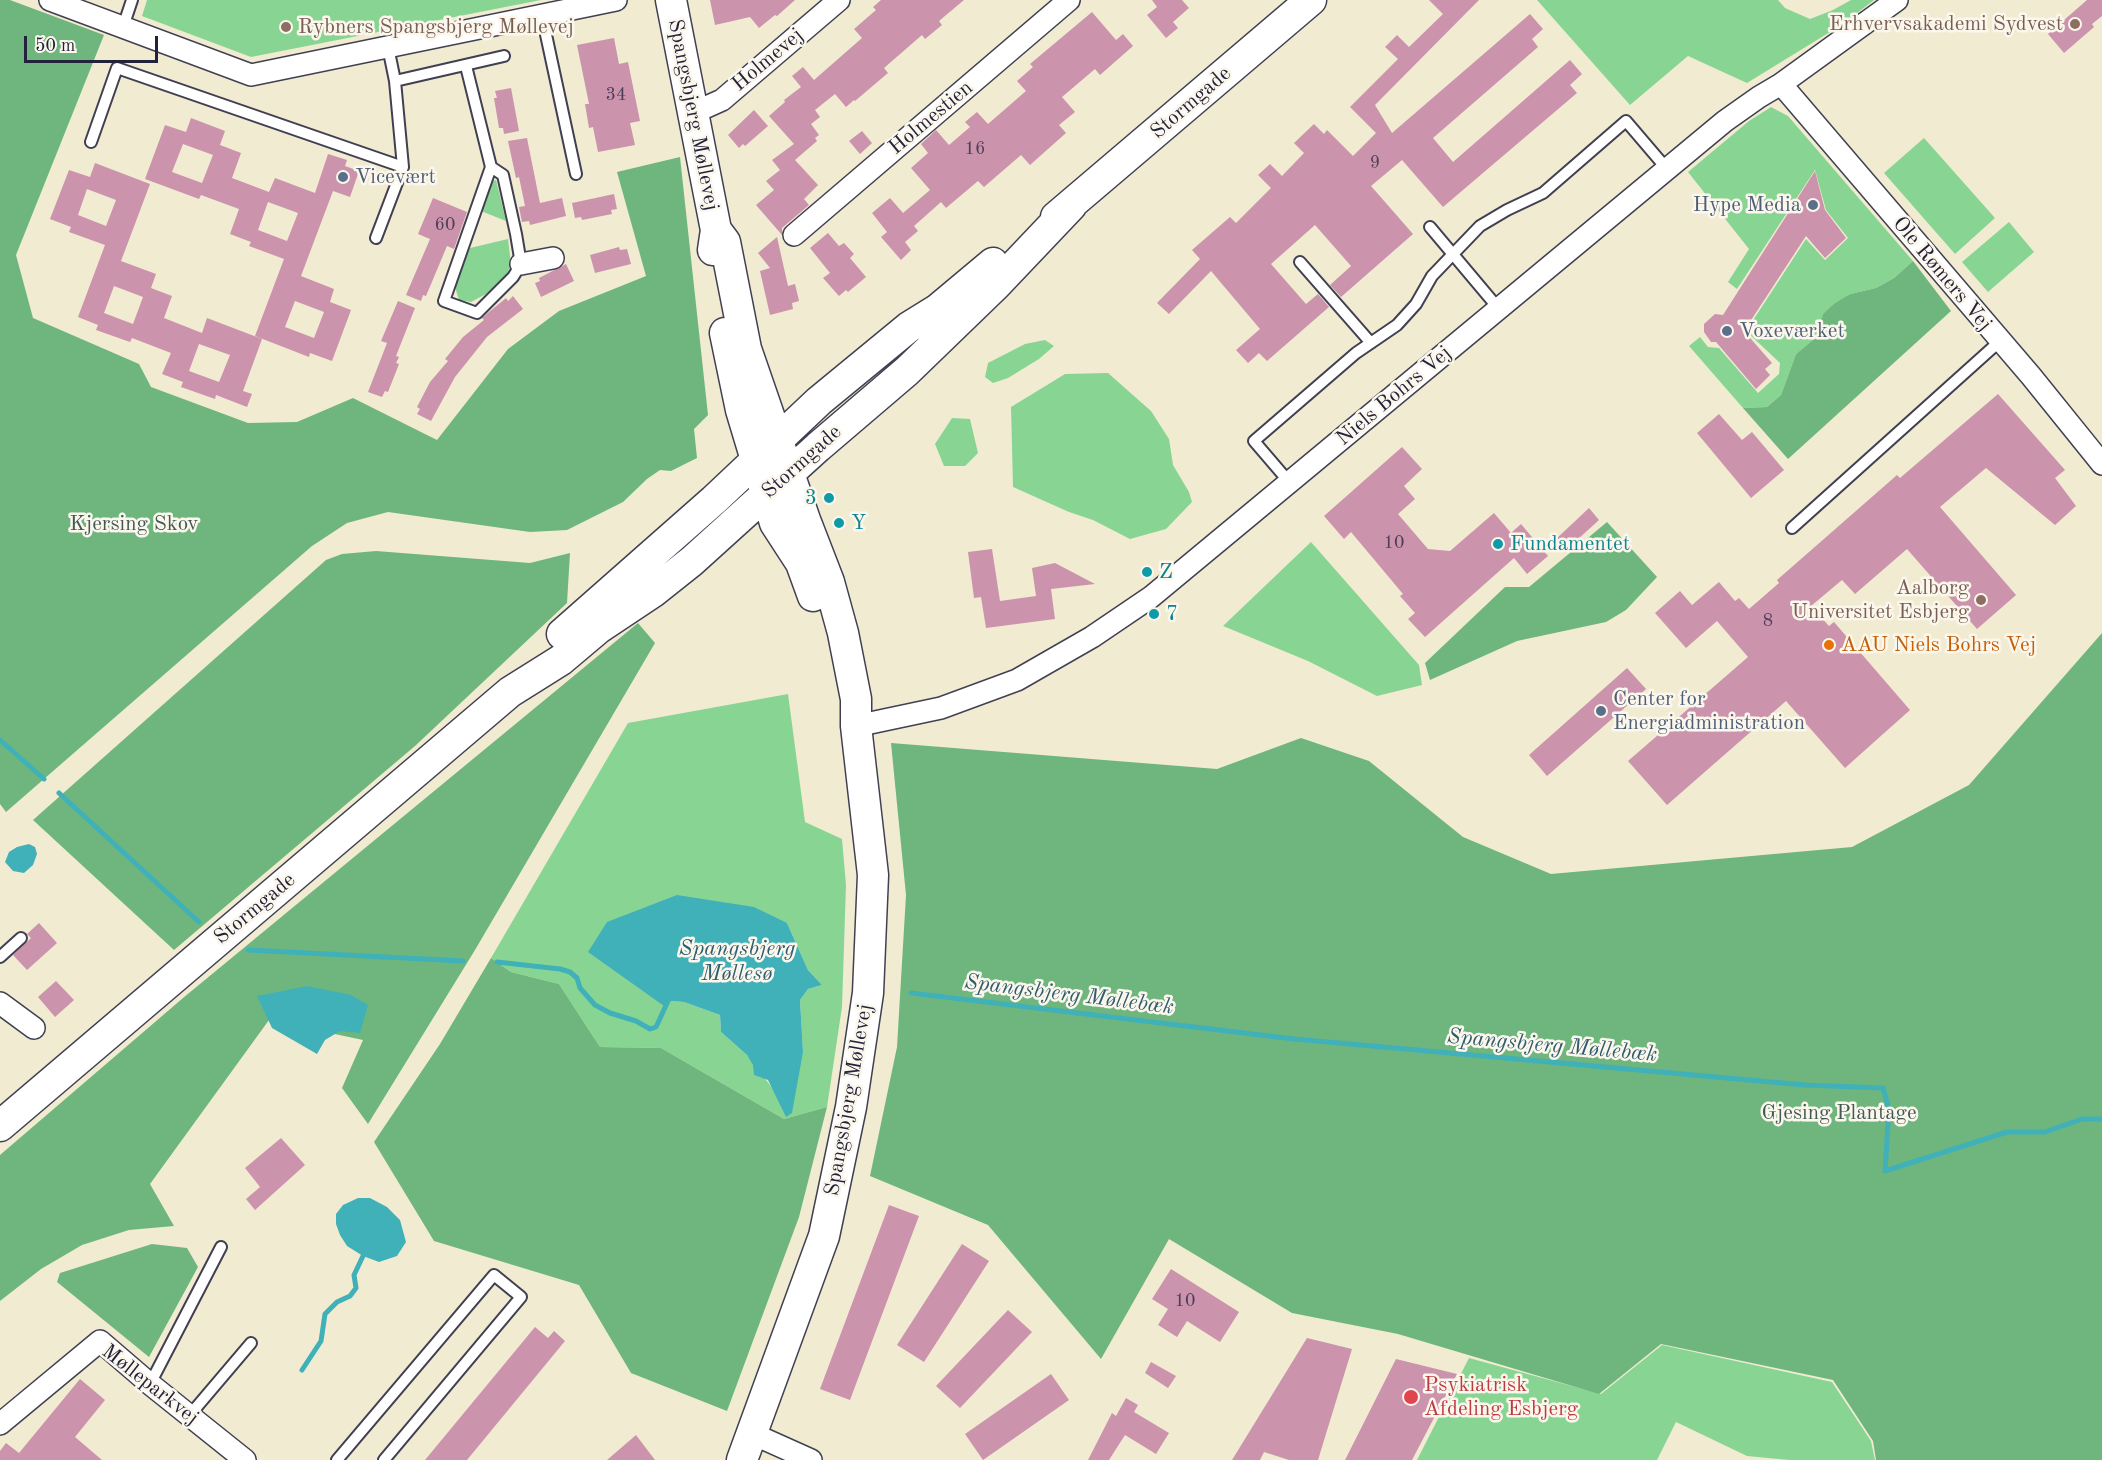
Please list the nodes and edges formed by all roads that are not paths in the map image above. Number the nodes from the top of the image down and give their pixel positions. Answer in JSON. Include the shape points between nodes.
{"nodes":[{"id":1,"x":50,"y":0,"type":"edge"},
{"id":2,"x":132,"y":0,"type":"edge"},
{"id":3,"x":616,"y":0,"type":"edge"},
{"id":4,"x":671,"y":0,"type":"edge"},
{"id":5,"x":839,"y":0,"type":"edge"},
{"id":6,"x":1069,"y":0,"type":"edge"},
{"id":7,"x":1311,"y":0,"type":"edge"},
{"id":8,"x":1897,"y":0,"type":"edge"},
{"id":9,"x":542,"y":15,"type":"junction"},
{"id":10,"x":123,"y":27,"type":"junction"},
{"id":11,"x":388,"y":47,"type":"junction"},
{"id":12,"x":504,"y":56,"type":"dead end"},
{"id":13,"x":466,"y":66,"type":"junction"},
{"id":14,"x":395,"y":81,"type":"junction"},
{"id":15,"x":1781,"y":84,"type":"junction"},
{"id":16,"x":693,"y":113,"type":"junction"},
{"id":17,"x":91,"y":142,"type":"dead end"},
{"id":18,"x":403,"y":167,"type":"junction"},
{"id":19,"x":491,"y":167,"type":"junction"},
{"id":20,"x":1667,"y":170,"type":"junction"},
{"id":21,"x":576,"y":174,"type":"dead end"},
{"id":22,"x":1071,"y":206,"type":"junction"},
{"id":23,"x":1430,"y":227,"type":"dead end"},
{"id":24,"x":794,"y":235,"type":"dead end"},
{"id":25,"x":376,"y":238,"type":"dead end"},
{"id":26,"x":1452,"y":253,"type":"junction"},
{"id":27,"x":553,"y":258,"type":"dead end"},
{"id":28,"x":1300,"y":262,"type":"dead end"},
{"id":29,"x":521,"y":264,"type":"junction"},
{"id":30,"x":1499,"y":309,"type":"junction"},
{"id":31,"x":2000,"y":341,"type":"junction"},
{"id":32,"x":1371,"y":343,"type":"junction"},
{"id":33,"x":2102,"y":464,"type":"edge"},
{"id":34,"x":772,"y":467,"type":"junction"},
{"id":35,"x":1290,"y":484,"type":"junction"},
{"id":36,"x":1792,"y":528,"type":"dead end"},
{"id":37,"x":510,"y":692,"type":"junction"},
{"id":38,"x":856,"y":726,"type":"junction"},
{"id":39,"x":21,"y":938,"type":"dead end"},
{"id":40,"x":0,"y":957,"type":"edge"},
{"id":41,"x":0,"y":1003,"type":"edge"},
{"id":42,"x":34,"y":1028,"type":"dead end"},
{"id":43,"x":0,"y":1126,"type":"edge"},
{"id":44,"x":221,"y":1247,"type":"dead end"},
{"id":45,"x":251,"y":1343,"type":"dead end"},
{"id":46,"x":150,"y":1384,"type":"junction"},
{"id":47,"x":189,"y":1416,"type":"junction"},
{"id":48,"x":0,"y":1424,"type":"edge"},
{"id":49,"x":747,"y":1447,"type":"edge"},
{"id":50,"x":244,"y":1460,"type":"edge"},
{"id":51,"x":337,"y":1460,"type":"edge"},
{"id":52,"x":384,"y":1460,"type":"edge"},
{"id":53,"x":811,"y":1460,"type":"edge"}],
"edges":[{"from":1,"to":10,"type":"street"},
{"from":2,"to":10,"type":"lane"},
{"from":3,"to":9,"type":"street"},
{"from":4,"to":16,"type":"street","name":"Spangsbjerg Møllevej"},
{"from":5,"to":16,"type":"street","name":"Holmevej","via":[[722,100]]},
{"from":6,"to":24,"type":"street","name":"Holmestien"},
{"from":7,"to":22,"type":"street","name":"Stormgade"},
{"from":8,"to":15,"type":"street","name":"Niels Bohrs Vej"},
{"from":9,"to":11,"type":"street"},
{"from":9,"to":21,"type":"lane"},
{"from":10,"to":11,"type":"street","via":[[251,75]]},
{"from":11,"to":14,"type":"lane"},
{"from":12,"to":13,"type":"lane"},
{"from":13,"to":14,"type":"lane"},
{"from":13,"to":19,"type":"lane"},
{"from":14,"to":18,"type":"lane"},
{"from":15,"to":20,"type":"street","name":"Niels Bohrs Vej","via":[[1734,115]]},
{"from":15,"to":31,"type":"street","name":"Ole Rømers Vej"},
{"from":16,"to":34,"type":"street","name":"Spangsbjerg Møllevej","via":[[716,230],[724,242]]},
{"from":17,"to":18,"type":"lane","via":[[117,68]]},
{"from":18,"to":25,"type":"lane"},
{"from":19,"to":29,"type":"lane","via":[[503,175]]},
{"from":19,"to":29,"type":"lane","via":[[444,301],[477,313]]},
{"from":20,"to":26,"type":"lane","via":[[1626,121],[1543,193],[1480,226]]},
{"from":20,"to":30,"type":"street","name":"Niels Bohrs Vej"},
{"from":22,"to":34,"type":"street","name":"Stormgade","via":[[907,371]]},
{"from":22,"to":34,"type":"street","name":"Stormgade","via":[[983,270],[938,309],[919,339]]},
{"from":23,"to":26,"type":"lane"},
{"from":26,"to":30,"type":"lane"},
{"from":26,"to":32,"type":"lane","via":[[1432,276],[1416,304],[1397,325]]},
{"from":27,"to":29,"type":"street"},
{"from":28,"to":32,"type":"lane"},
{"from":30,"to":35,"type":"street","name":"Niels Bohrs Vej"},
{"from":31,"to":33,"type":"street","name":"Ole Rømers Vej"},
{"from":31,"to":36,"type":"lane"},
{"from":32,"to":35,"type":"lane","via":[[1254,441]]},
{"from":34,"to":37,"type":"street","name":"Stormgade","via":[[553,642]]},
{"from":34,"to":37,"type":"street","name":"Stormgade","via":[[684,567],[561,660]]},
{"from":34,"to":38,"type":"street","name":"Spangsbjerg Møllevej","via":[[829,582],[856,699]]},
{"from":35,"to":38,"type":"street","name":"Niels Bohrs Vej","via":[[1151,597],[1017,680],[941,708]]},
{"from":37,"to":43,"type":"street","name":"Stormgade"},
{"from":38,"to":49,"type":"street","name":"Spangsbjerg Møllevej","via":[[873,875],[868,993],[851,1107],[824,1236]]},
{"from":39,"to":40,"type":"lane"},
{"from":41,"to":42,"type":"street"},
{"from":44,"to":46,"type":"lane"},
{"from":45,"to":47,"type":"lane"},
{"from":46,"to":47,"type":"street","name":"Mølleparkvej"},
{"from":46,"to":48,"type":"street","name":"Mølleparkvej","via":[[100,1341]]},
{"from":47,"to":50,"type":"street","name":"Mølleparkvej"},
{"from":49,"to":53,"type":"street"},
{"from":51,"to":52,"type":"lane","via":[[494,1275],[521,1297]]}]}
